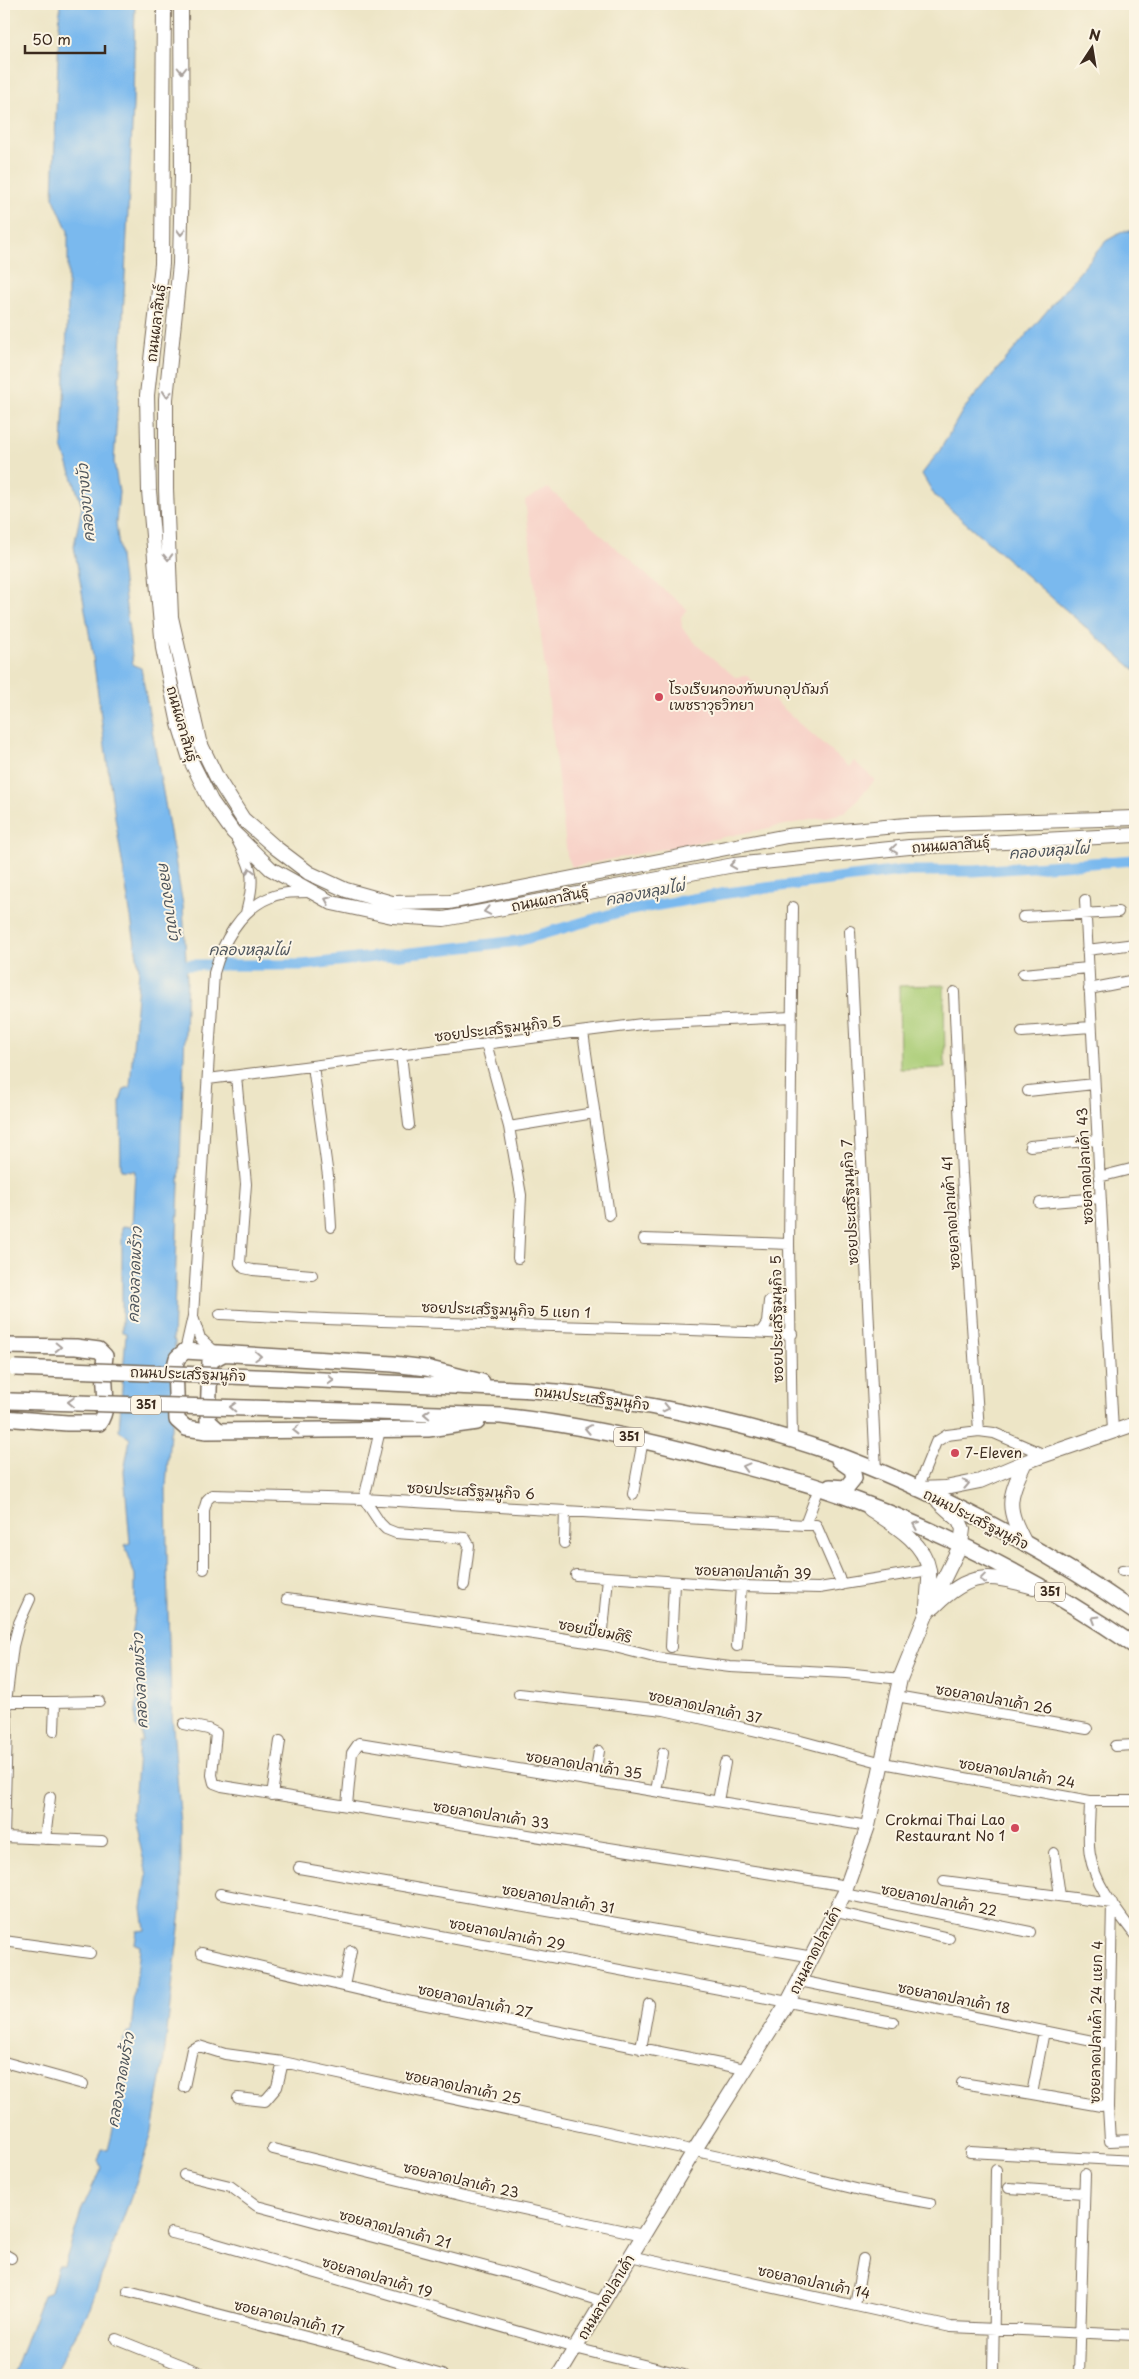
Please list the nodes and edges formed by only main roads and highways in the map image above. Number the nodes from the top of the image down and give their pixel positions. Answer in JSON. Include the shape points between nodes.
{"nodes":[{"id":1,"x":164,"y":4,"type":"edge"},
{"id":2,"x":182,"y":4,"type":"edge"},
{"id":3,"x":162,"y":173,"type":"junction"},
{"id":4,"x":182,"y":173,"type":"junction"},
{"id":5,"x":1135,"y":818,"type":"edge"},
{"id":6,"x":1135,"y":835,"type":"edge"},
{"id":7,"x":4,"y":1346,"type":"edge"},
{"id":8,"x":219,"y":1353,"type":"junction"},
{"id":9,"x":9,"y":1367,"type":"edge"},
{"id":10,"x":503,"y":1388,"type":"junction"},
{"id":11,"x":7,"y":1401,"type":"edge"},
{"id":12,"x":501,"y":1416,"type":"junction"},
{"id":13,"x":4,"y":1418,"type":"edge"},
{"id":14,"x":1135,"y":1424,"type":"edge"},
{"id":15,"x":219,"y":1431,"type":"junction"},
{"id":16,"x":797,"y":1442,"type":"junction"},
{"id":17,"x":1025,"y":1462,"type":"junction"},
{"id":18,"x":780,"y":1476,"type":"junction"},
{"id":19,"x":924,"y":1492,"type":"junction"},
{"id":20,"x":859,"y":1501,"type":"junction"},
{"id":21,"x":961,"y":1544,"type":"junction"},
{"id":22,"x":1026,"y":1545,"type":"junction"},
{"id":23,"x":1047,"y":1591,"type":"junction"},
{"id":24,"x":1135,"y":1612,"type":"edge"},
{"id":25,"x":926,"y":1615,"type":"junction"},
{"id":26,"x":1135,"y":1646,"type":"edge"},
{"id":27,"x":560,"y":2375,"type":"edge"}],
"edges":[{"from":1,"to":3,"type":"main road","name":"ถนนผลาสินธุ์"},
{"from":2,"to":4,"type":"main road","name":"ถนนผลาสินธุ์","one_way":true},
{"from":3,"to":4,"type":"main road"},
{"from":6,"to":3,"type":"main road","name":"ถนนผลาสินธุ์","one_way":true,"via":[[910,847],[734,865],[444,919],[392,916],[332,902],[271,869],[233,832],[211,801],[190,759],[163,648],[149,492],[147,395],[162,264]]},
{"from":4,"to":5,"type":"main road","name":"ถนนผลาสินธุ์","one_way":true,"via":[[180,264],[166,399],[171,617],[199,741],[217,778],[243,819],[309,873],[346,890],[392,903],[450,902],[787,836],[907,825]]},
{"from":7,"to":13,"type":"main road","one_way":true,"via":[[76,1347],[99,1350],[105,1356],[105,1415],[99,1423]]},
{"from":8,"to":10,"type":"main road","one_way":true,"via":[[392,1364],[463,1376]]},
{"from":8,"to":15,"type":"main road","via":[[210,1360],[208,1421]]},
{"from":8,"to":15,"type":"main road","via":[[185,1351],[177,1358],[175,1366],[177,1420],[186,1428]]},
{"from":9,"to":10,"type":"main road","name":"ถนนประเสริฐมนูกิจ","number":"351","one_way":true,"bridge":true},
{"from":10,"to":16,"type":"main road","name":"ถนนประเสริฐมนูกิจ","number":"351","one_way":true,"via":[[658,1406]]},
{"from":12,"to":11,"type":"main road","name":"ถนนประเสริฐมนูกิจ","number":"351","one_way":true,"bridge":true},
{"from":12,"to":15,"type":"main road","one_way":true,"via":[[428,1429]]},
{"from":18,"to":12,"type":"main road","name":"ถนนประเสริฐมนูกิจ","number":"351","one_way":true,"via":[[643,1440]]},
{"from":14,"to":17,"type":"main road"},
{"from":16,"to":18,"type":"main road","via":[[849,1466],[854,1473],[850,1485],[840,1488]]},
{"from":16,"to":19,"type":"main road","name":"ถนนประเสริฐมนูกิจ","number":"351"},
{"from":19,"to":17,"type":"main road","one_way":true,"via":[[980,1482]]},
{"from":17,"to":22,"type":"main road","via":[[1010,1508]]},
{"from":18,"to":20,"type":"main road","name":"ถนนประเสริฐมนูกิจ","number":"351"},
{"from":19,"to":21,"type":"main road","via":[[959,1520],[963,1529]]},
{"from":19,"to":22,"type":"main road","name":"ถนนประเสริฐมนูกิจ","number":"351"},
{"from":21,"to":20,"type":"main road","name":"ถนนประเสริฐมนูกิจ","number":"351","one_way":true},
{"from":20,"to":25,"type":"main road","via":[[922,1550],[928,1570]]},
{"from":21,"to":23,"type":"main road","name":"ถนนประเสริฐมนูกิจ","number":"351"},
{"from":21,"to":25,"type":"main road","name":"ถนนลาดปลาเค้า"},
{"from":22,"to":24,"type":"main road","name":"ถนนประเสริฐมนูกิจ","number":"351"},
{"from":23,"to":25,"type":"main road","one_way":true,"via":[[1000,1578],[970,1580],[953,1590]]},
{"from":26,"to":23,"type":"main road","name":"ถนนประเสริฐมนูกิจ","number":"351","one_way":true},
{"from":25,"to":27,"type":"main road","name":"ถนนลาดปลาเค้า","via":[[900,1679],[868,1826],[836,1912],[788,2002],[694,2150]]}]}
